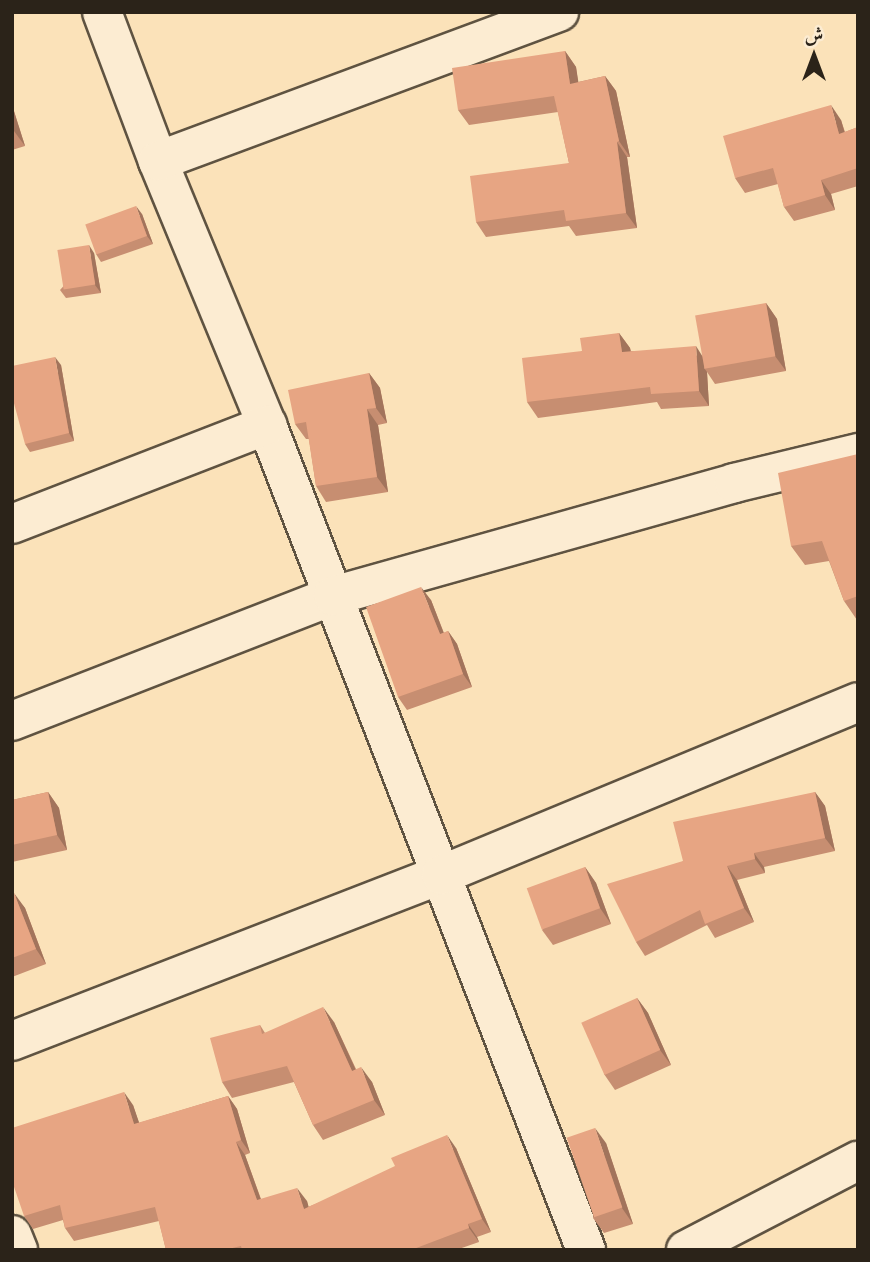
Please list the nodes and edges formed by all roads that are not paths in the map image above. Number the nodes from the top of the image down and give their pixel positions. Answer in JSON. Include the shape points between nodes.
{"nodes":[{"id":1,"x":102,"y":12,"type":"edge"},
{"id":2,"x":559,"y":12,"type":"edge"},
{"id":3,"x":158,"y":161,"type":"junction"},
{"id":4,"x":267,"y":425,"type":"junction"},
{"id":5,"x":858,"y":453,"type":"edge"},
{"id":6,"x":15,"y":516,"type":"edge"},
{"id":7,"x":333,"y":596,"type":"junction"},
{"id":8,"x":858,"y":702,"type":"edge"},
{"id":9,"x":12,"y":721,"type":"edge"},
{"id":10,"x":441,"y":875,"type":"junction"},
{"id":11,"x":12,"y":1041,"type":"edge"},
{"id":12,"x":858,"y":1161,"type":"edge"},
{"id":13,"x":12,"y":1235,"type":"edge"},
{"id":14,"x":18,"y":1250,"type":"edge"},
{"id":15,"x":586,"y":1250,"type":"edge"},
{"id":16,"x":686,"y":1250,"type":"edge"}],
"edges":[{"from":1,"to":3,"type":"street"},
{"from":2,"to":3,"type":"street"},
{"from":3,"to":4,"type":"street"},
{"from":4,"to":6,"type":"street"},
{"from":4,"to":7,"type":"street"},
{"from":5,"to":7,"type":"street","via":[[734,482]]},
{"from":7,"to":9,"type":"street"},
{"from":7,"to":10,"type":"street"},
{"from":8,"to":10,"type":"street"},
{"from":10,"to":11,"type":"street"},
{"from":10,"to":15,"type":"street"},
{"from":12,"to":16,"type":"street"},
{"from":13,"to":14,"type":"street"}]}
